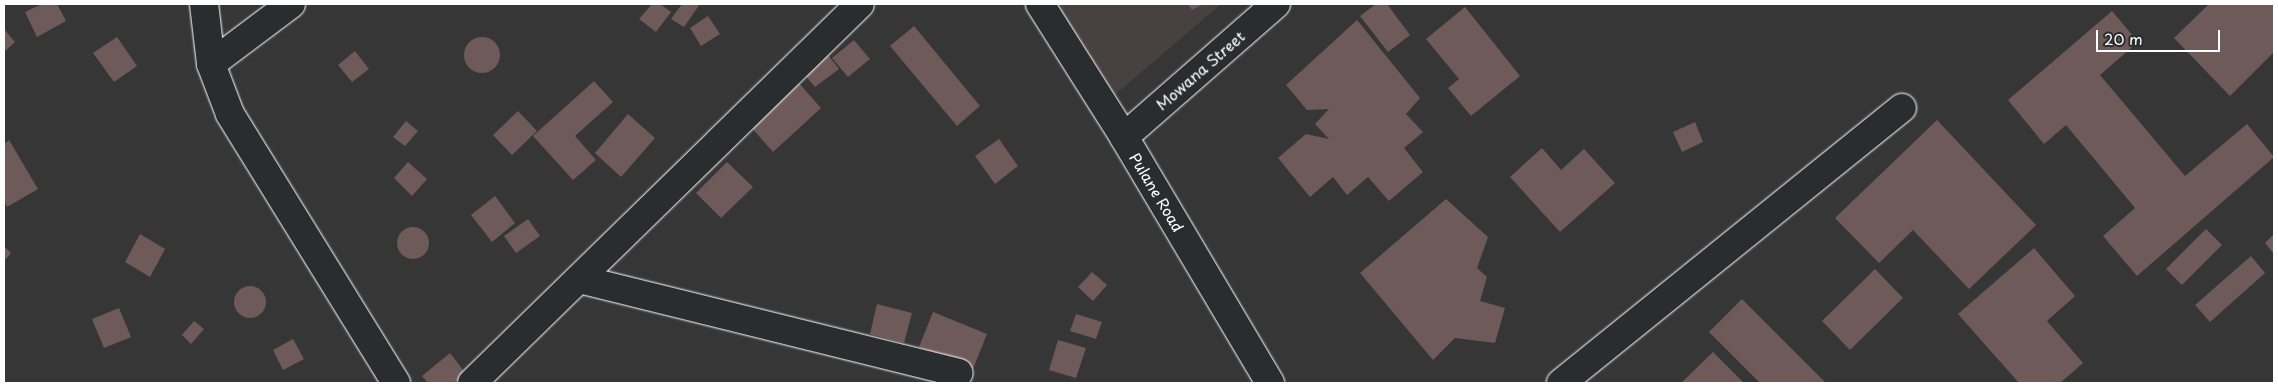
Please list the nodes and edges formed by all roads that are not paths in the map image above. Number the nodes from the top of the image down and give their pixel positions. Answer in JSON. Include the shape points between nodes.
{"nodes":[{"id":1,"x":204,"y":4,"type":"edge"},
{"id":2,"x":292,"y":4,"type":"edge"},
{"id":3,"x":860,"y":4,"type":"edge"},
{"id":4,"x":1040,"y":4,"type":"edge"},
{"id":5,"x":1276,"y":4,"type":"edge"},
{"id":6,"x":211,"y":64,"type":"junction"},
{"id":7,"x":1902,"y":108,"type":"dead end"},
{"id":8,"x":1124,"y":137,"type":"junction"},
{"id":9,"x":579,"y":279,"type":"junction"},
{"id":10,"x":959,"y":373,"type":"dead end"},
{"id":11,"x":396,"y":383,"type":"edge"},
{"id":12,"x":472,"y":383,"type":"edge"},
{"id":13,"x":1270,"y":383,"type":"edge"},
{"id":14,"x":1561,"y":383,"type":"edge"}],
"edges":[{"from":1,"to":6,"type":"street"},
{"from":2,"to":6,"type":"street"},
{"from":3,"to":9,"type":"street"},
{"from":4,"to":8,"type":"street","name":"Pulane Road"},
{"from":5,"to":8,"type":"street","name":"Mowana Street"},
{"from":6,"to":11,"type":"street","via":[[230,114]]},
{"from":7,"to":14,"type":"street"},
{"from":8,"to":13,"type":"street","name":"Pulane Road"},
{"from":9,"to":10,"type":"street"},
{"from":9,"to":12,"type":"street"}]}
